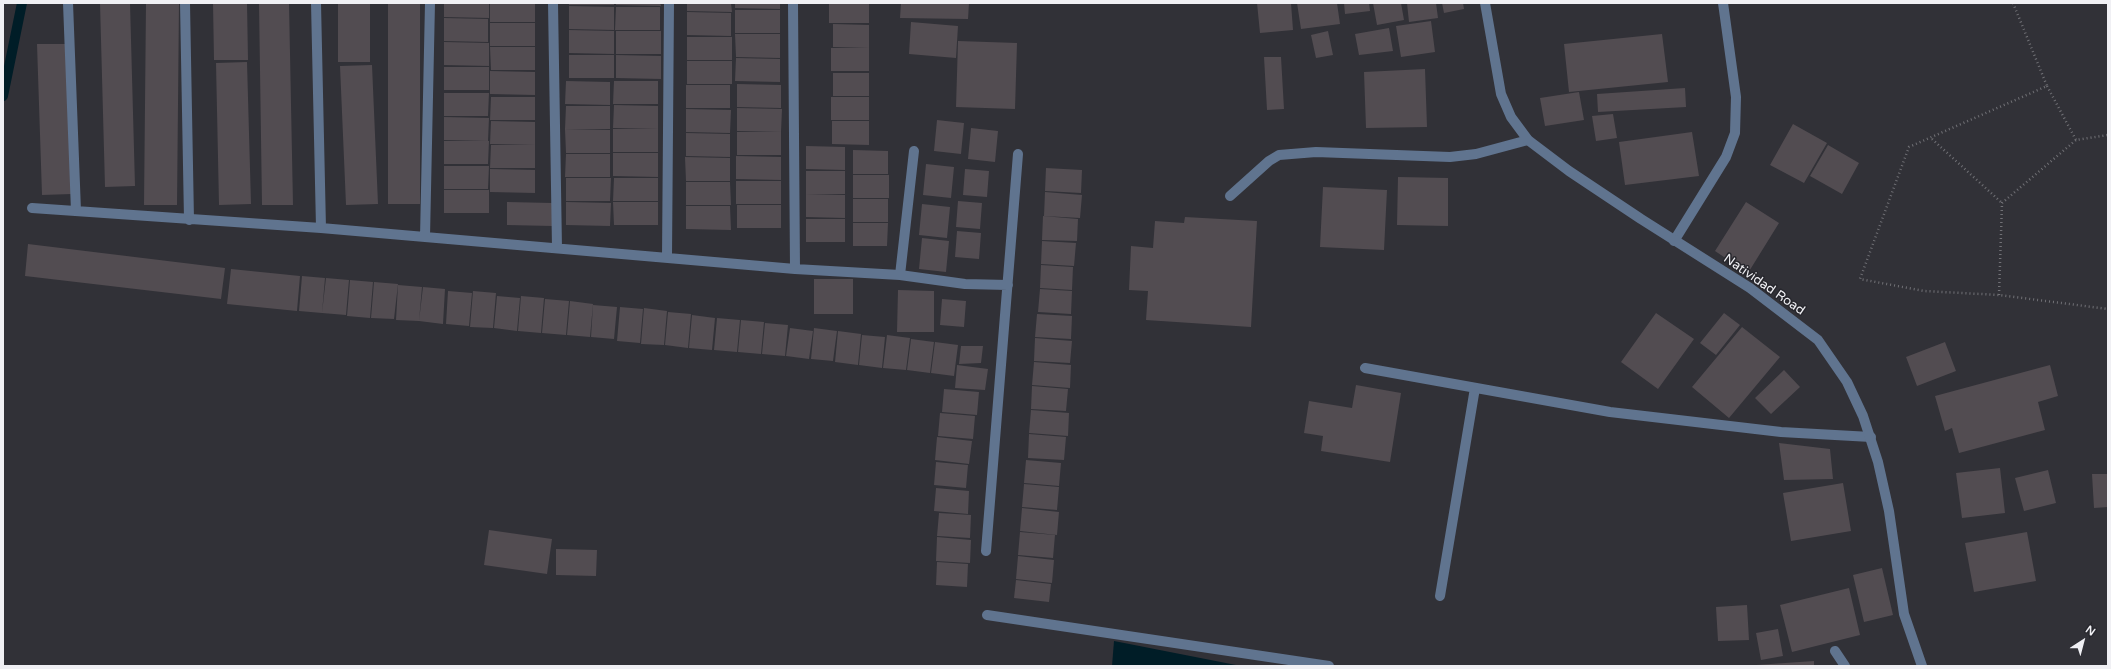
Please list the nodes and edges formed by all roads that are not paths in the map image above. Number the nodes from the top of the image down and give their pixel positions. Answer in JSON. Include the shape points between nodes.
{"nodes":[{"id":1,"x":68,"y":3,"type":"edge"},
{"id":2,"x":185,"y":3,"type":"edge"},
{"id":3,"x":316,"y":3,"type":"edge"},
{"id":4,"x":430,"y":3,"type":"edge"},
{"id":5,"x":553,"y":3,"type":"edge"},
{"id":6,"x":669,"y":3,"type":"edge"},
{"id":7,"x":793,"y":3,"type":"edge"},
{"id":8,"x":1485,"y":3,"type":"edge"},
{"id":9,"x":1723,"y":3,"type":"edge"},
{"id":10,"x":1528,"y":140,"type":"junction"},
{"id":11,"x":914,"y":151,"type":"dead end"},
{"id":12,"x":1018,"y":154,"type":"dead end"},
{"id":13,"x":1230,"y":196,"type":"dead end"},
{"id":14,"x":32,"y":208,"type":"dead end"},
{"id":15,"x":76,"y":211,"type":"junction"},
{"id":16,"x":189,"y":220,"type":"junction"},
{"id":17,"x":321,"y":228,"type":"junction"},
{"id":18,"x":425,"y":237,"type":"junction"},
{"id":19,"x":1674,"y":241,"type":"junction"},
{"id":20,"x":557,"y":248,"type":"junction"},
{"id":21,"x":667,"y":257,"type":"junction"},
{"id":22,"x":795,"y":269,"type":"junction"},
{"id":23,"x":900,"y":275,"type":"junction"},
{"id":24,"x":1008,"y":285,"type":"junction"},
{"id":25,"x":1365,"y":368,"type":"dead end"},
{"id":26,"x":1475,"y":388,"type":"junction"},
{"id":27,"x":1871,"y":437,"type":"junction"},
{"id":28,"x":986,"y":551,"type":"dead end"},
{"id":29,"x":1440,"y":596,"type":"dead end"},
{"id":30,"x":987,"y":615,"type":"dead end"},
{"id":31,"x":1835,"y":651,"type":"dead end"},
{"id":32,"x":1329,"y":666,"type":"edge"},
{"id":33,"x":1845,"y":666,"type":"edge"},
{"id":34,"x":1922,"y":666,"type":"edge"}],
"edges":[{"from":1,"to":15,"type":"street"},
{"from":2,"to":16,"type":"street"},
{"from":3,"to":17,"type":"street"},
{"from":4,"to":18,"type":"street"},
{"from":5,"to":20,"type":"street"},
{"from":6,"to":21,"type":"street"},
{"from":7,"to":22,"type":"street"},
{"from":8,"to":10,"type":"street","name":"Natividad Road","via":[[1501,94],[1511,117]]},
{"from":9,"to":19,"type":"street","via":[[1736,97],[1735,133],[1726,157]]},
{"from":10,"to":13,"type":"street","via":[[1476,154],[1450,157],[1316,152],[1279,155]]},
{"from":10,"to":19,"type":"street","name":"Natividad Road","via":[[1568,171]]},
{"from":11,"to":23,"type":"street"},
{"from":12,"to":24,"type":"street"},
{"from":14,"to":15,"type":"street"},
{"from":15,"to":16,"type":"street"},
{"from":16,"to":17,"type":"street"},
{"from":17,"to":18,"type":"street"},
{"from":18,"to":20,"type":"street"},
{"from":19,"to":27,"type":"street","name":"Natividad Road","via":[[1750,288],[1818,340],[1847,382]]},
{"from":20,"to":21,"type":"street"},
{"from":21,"to":22,"type":"street"},
{"from":22,"to":23,"type":"street"},
{"from":23,"to":24,"type":"street","via":[[965,284]]},
{"from":24,"to":28,"type":"street"},
{"from":25,"to":26,"type":"street"},
{"from":26,"to":27,"type":"street","via":[[1618,413],[1820,436]]},
{"from":26,"to":29,"type":"street"},
{"from":27,"to":34,"type":"street","name":"Natividad Road","via":[[1888,512],[1904,614]]},
{"from":30,"to":32,"type":"street"},
{"from":31,"to":33,"type":"street"}]}
